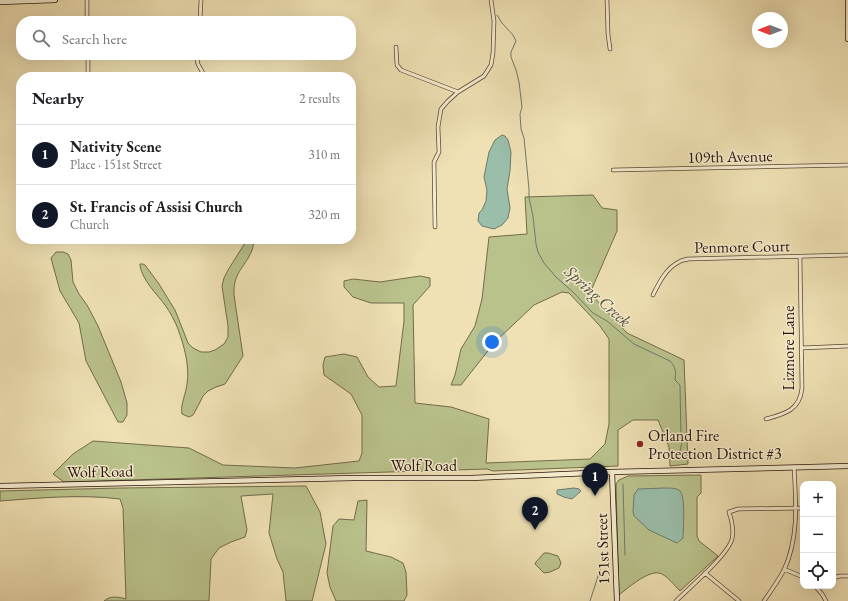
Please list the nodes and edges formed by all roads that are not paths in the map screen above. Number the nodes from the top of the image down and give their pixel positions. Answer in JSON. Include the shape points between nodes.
{"nodes":[{"id":1,"x":55,"y":0,"type":"edge"},
{"id":2,"x":87,"y":0,"type":"edge"},
{"id":3,"x":201,"y":0,"type":"edge"},
{"id":4,"x":491,"y":0,"type":"edge"},
{"id":5,"x":607,"y":0,"type":"edge"},
{"id":6,"x":848,"y":0,"type":"edge"},
{"id":7,"x":0,"y":2,"type":"edge"},
{"id":8,"x":87,"y":16,"type":"edge"},
{"id":9,"x":200,"y":16,"type":"edge"},
{"id":10,"x":848,"y":39,"type":"edge"},
{"id":11,"x":396,"y":47,"type":"dead end"},
{"id":12,"x":610,"y":49,"type":"dead end"},
{"id":13,"x":88,"y":60,"type":"edge"},
{"id":14,"x":197,"y":60,"type":"edge"},
{"id":15,"x":88,"y":72,"type":"edge"},
{"id":16,"x":202,"y":72,"type":"edge"},
{"id":17,"x":458,"y":92,"type":"junction"},
{"id":18,"x":848,"y":165,"type":"edge"},
{"id":19,"x":613,"y":170,"type":"dead end"},
{"id":20,"x":435,"y":227,"type":"dead end"},
{"id":21,"x":848,"y":255,"type":"edge"},
{"id":22,"x":800,"y":257,"type":"junction"},
{"id":23,"x":653,"y":295,"type":"dead end"},
{"id":24,"x":848,"y":346,"type":"edge"},
{"id":25,"x":801,"y":348,"type":"junction"},
{"id":26,"x":766,"y":419,"type":"dead end"},
{"id":27,"x":848,"y":466,"type":"edge"},
{"id":28,"x":794,"y":467,"type":"junction"},
{"id":29,"x":612,"y":472,"type":"junction"},
{"id":30,"x":0,"y":486,"type":"edge"},
{"id":31,"x":796,"y":508,"type":"junction"},
{"id":32,"x":800,"y":508,"type":"edge"},
{"id":33,"x":784,"y":569,"type":"junction"},
{"id":34,"x":705,"y":573,"type":"junction"},
{"id":35,"x":800,"y":576,"type":"edge"},
{"id":36,"x":848,"y":576,"type":"edge"},
{"id":37,"x":836,"y":577,"type":"edge"},
{"id":38,"x":818,"y":589,"type":"edge"},
{"id":39,"x":617,"y":601,"type":"edge"},
{"id":40,"x":676,"y":601,"type":"edge"},
{"id":41,"x":738,"y":601,"type":"edge"},
{"id":42,"x":764,"y":601,"type":"edge"},
{"id":43,"x":826,"y":601,"type":"edge"}],
"edges":[{"from":1,"to":7,"type":"main road"},
{"from":2,"to":8,"type":"street"},
{"from":3,"to":9,"type":"street"},
{"from":4,"to":17,"type":"street","via":[[494,22],[491,65],[484,76]]},
{"from":5,"to":12,"type":"street"},
{"from":6,"to":10,"type":"main road"},
{"from":11,"to":17,"type":"street","via":[[397,65],[401,70]]},
{"from":13,"to":15,"type":"street"},
{"from":14,"to":16,"type":"street"},
{"from":17,"to":20,"type":"street","via":[[441,108],[438,127],[439,152],[434,162]]},
{"from":18,"to":19,"type":"street","name":"109th Avenue"},
{"from":21,"to":22,"type":"street","name":"Penmore Court"},
{"from":22,"to":23,"type":"street","name":"Penmore Court","via":[[688,259],[669,269]]},
{"from":22,"to":25,"type":"street","name":"Lizmore Lane"},
{"from":24,"to":25,"type":"street"},
{"from":25,"to":26,"type":"street","name":"Lizmore Lane","via":[[801,396],[791,410]]},
{"from":27,"to":28,"type":"main road","name":"Wolf Road"},
{"from":28,"to":29,"type":"main road","name":"Wolf Road"},
{"from":28,"to":31,"type":"street"},
{"from":29,"to":30,"type":"main road","name":"Wolf Road","via":[[472,478]]},
{"from":29,"to":39,"type":"main road","name":"151st Street"},
{"from":31,"to":32,"type":"street"},
{"from":31,"to":33,"type":"street","via":[[793,541]]},
{"from":31,"to":34,"type":"street","via":[[729,512],[732,520],[732,539],[723,554]]},
{"from":33,"to":35,"type":"street"},
{"from":33,"to":42,"type":"street"},
{"from":34,"to":40,"type":"street"},
{"from":34,"to":41,"type":"street"},
{"from":36,"to":37,"type":"street"},
{"from":38,"to":43,"type":"street"}]}
